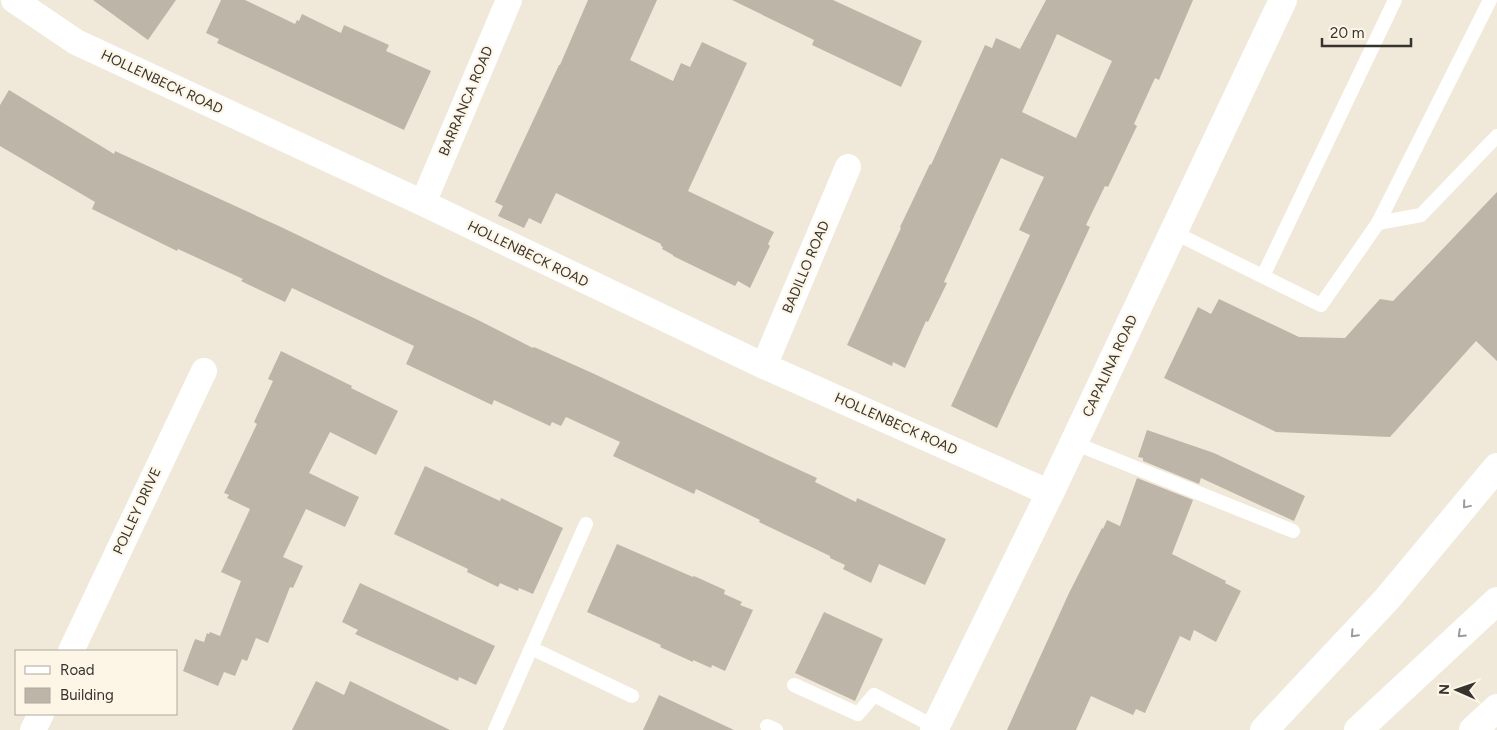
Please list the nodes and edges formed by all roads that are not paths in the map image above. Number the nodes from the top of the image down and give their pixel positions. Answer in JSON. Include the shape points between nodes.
{"nodes":[{"id":1,"x":5,"y":0,"type":"edge"},
{"id":2,"x":14,"y":0,"type":"edge"},
{"id":3,"x":509,"y":0,"type":"edge"},
{"id":4,"x":1283,"y":0,"type":"edge"},
{"id":5,"x":1394,"y":0,"type":"edge"},
{"id":6,"x":1490,"y":0,"type":"edge"},
{"id":7,"x":0,"y":7,"type":"edge"},
{"id":8,"x":1497,"y":136,"type":"edge"},
{"id":9,"x":848,"y":167,"type":"dead end"},
{"id":10,"x":423,"y":203,"type":"junction"},
{"id":11,"x":1378,"y":224,"type":"junction"},
{"id":12,"x":1173,"y":232,"type":"junction"},
{"id":13,"x":1263,"y":276,"type":"junction"},
{"id":14,"x":764,"y":366,"type":"junction"},
{"id":15,"x":204,"y":371,"type":"dead end"},
{"id":16,"x":1074,"y":443,"type":"junction"},
{"id":17,"x":1497,"y":467,"type":"edge"},
{"id":18,"x":1050,"y":493,"type":"junction"},
{"id":19,"x":586,"y":524,"type":"dead end"},
{"id":20,"x":1293,"y":531,"type":"dead end"},
{"id":21,"x":1497,"y":601,"type":"edge"},
{"id":22,"x":531,"y":648,"type":"junction"},
{"id":23,"x":70,"y":650,"type":"edge"},
{"id":24,"x":794,"y":685,"type":"dead end"},
{"id":25,"x":632,"y":696,"type":"dead end"},
{"id":26,"x":1497,"y":708,"type":"edge"},
{"id":27,"x":40,"y":715,"type":"edge"},
{"id":28,"x":935,"y":729,"type":"edge"},
{"id":29,"x":33,"y":730,"type":"edge"},
{"id":30,"x":495,"y":730,"type":"edge"},
{"id":31,"x":1264,"y":730,"type":"edge"},
{"id":32,"x":1358,"y":730,"type":"edge"},
{"id":33,"x":1473,"y":730,"type":"edge"}],
"edges":[{"from":1,"to":7,"type":"street"},
{"from":2,"to":10,"type":"street","name":"HOLLENBECK ROAD","via":[[76,42]]},
{"from":3,"to":10,"type":"street","name":"BARRANCA ROAD"},
{"from":4,"to":12,"type":"main road","name":"CAPALINA ROAD"},
{"from":5,"to":13,"type":"lane"},
{"from":6,"to":11,"type":"lane"},
{"from":8,"to":11,"type":"lane","via":[[1421,215]]},
{"from":9,"to":14,"type":"street","name":"BADILLO ROAD"},
{"from":10,"to":14,"type":"street","name":"HOLLENBECK ROAD"},
{"from":11,"to":13,"type":"lane","via":[[1321,305]]},
{"from":12,"to":13,"type":"lane"},
{"from":12,"to":16,"type":"main road","name":"CAPALINA ROAD"},
{"from":14,"to":18,"type":"street","name":"HOLLENBECK ROAD"},
{"from":15,"to":23,"type":"street","name":"POLLEY DRIVE"},
{"from":16,"to":18,"type":"main road","name":"CAPALINA ROAD"},
{"from":16,"to":20,"type":"lane"},
{"from":17,"to":31,"type":"main road","one_way":true,"via":[[1387,598]]},
{"from":18,"to":28,"type":"main road","name":"CAPALINA ROAD"},
{"from":19,"to":22,"type":"lane"},
{"from":21,"to":32,"type":"main road","one_way":true},
{"from":22,"to":25,"type":"lane"},
{"from":22,"to":30,"type":"lane"},
{"from":24,"to":28,"type":"lane","via":[[858,714],[874,695]]},
{"from":26,"to":33,"type":"main road"},
{"from":27,"to":29,"type":"street"}]}
